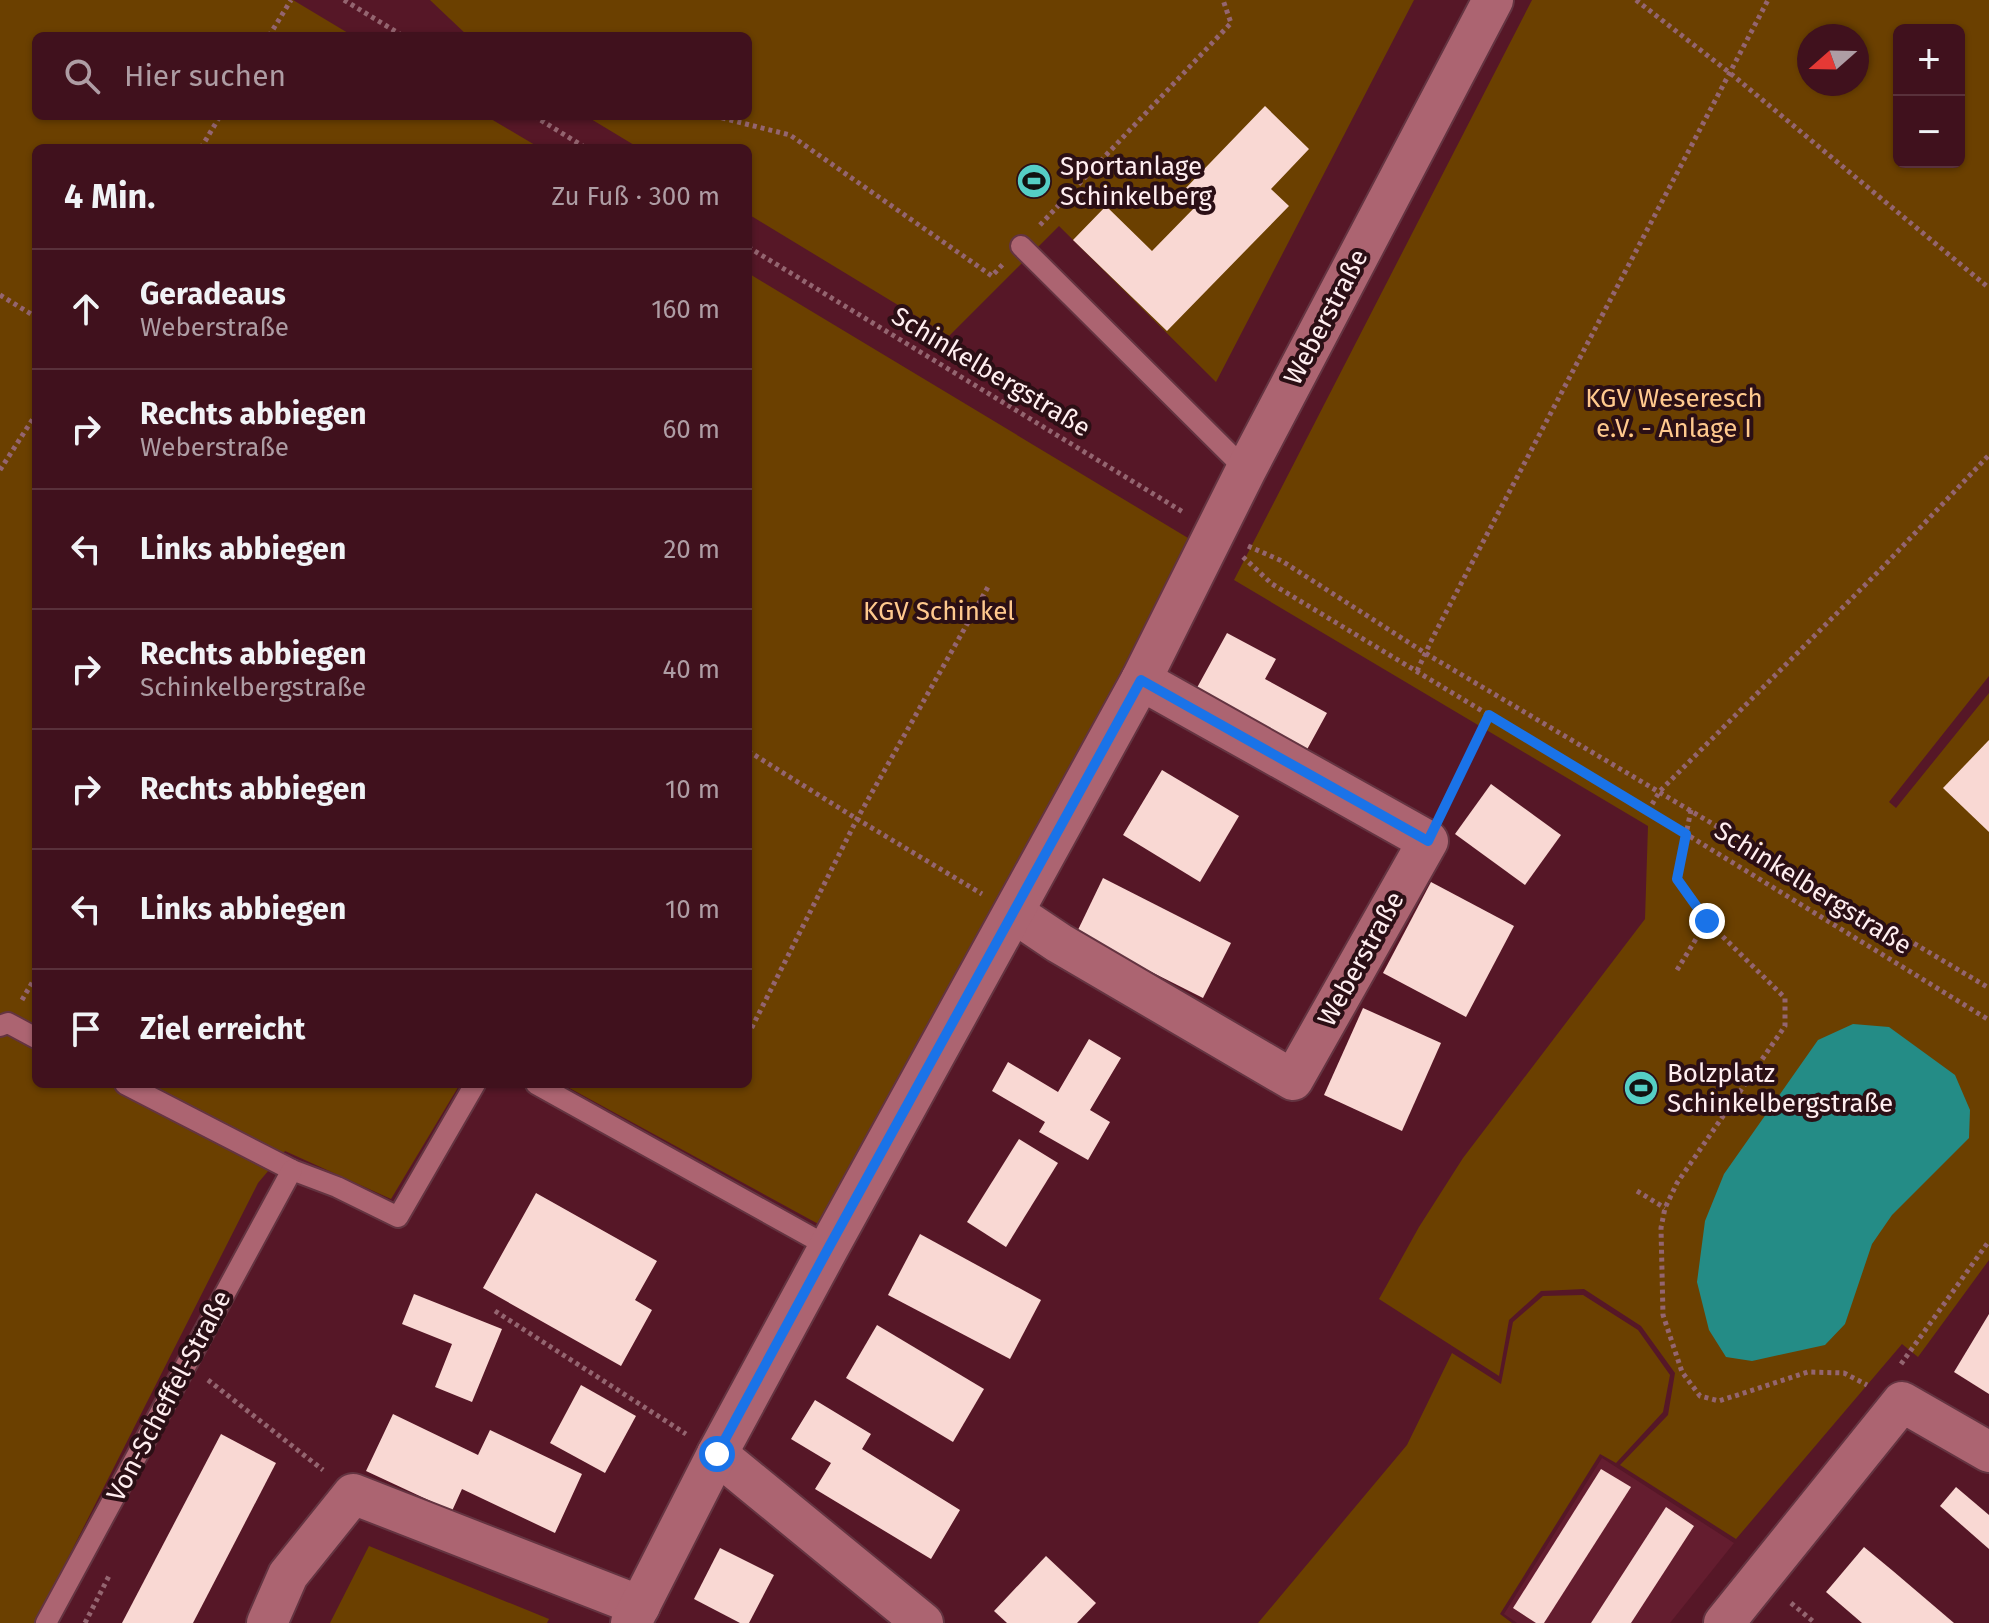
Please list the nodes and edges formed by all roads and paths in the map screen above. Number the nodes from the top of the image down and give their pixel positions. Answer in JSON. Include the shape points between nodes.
{"nodes":[{"id":1,"x":291,"y":0,"type":"edge"},
{"id":2,"x":344,"y":0,"type":"edge"},
{"id":3,"x":1223,"y":0,"type":"edge"},
{"id":4,"x":1493,"y":0,"type":"edge"},
{"id":5,"x":1636,"y":0,"type":"edge"},
{"id":6,"x":1768,"y":0,"type":"edge"},
{"id":7,"x":271,"y":32,"type":"edge"},
{"id":8,"x":396,"y":32,"type":"edge"},
{"id":9,"x":1730,"y":73,"type":"junction"},
{"id":10,"x":218,"y":120,"type":"edge"},
{"id":11,"x":540,"y":120,"type":"edge"},
{"id":12,"x":730,"y":120,"type":"edge"},
{"id":13,"x":203,"y":144,"type":"edge"},
{"id":14,"x":580,"y":144,"type":"edge"},
{"id":15,"x":1021,"y":246,"type":"junction"},
{"id":16,"x":752,"y":249,"type":"edge"},
{"id":17,"x":1989,"y":288,"type":"edge"},
{"id":18,"x":0,"y":295,"type":"edge"},
{"id":19,"x":32,"y":315,"type":"edge"},
{"id":20,"x":32,"y":420,"type":"edge"},
{"id":21,"x":1989,"y":455,"type":"edge"},
{"id":22,"x":0,"y":470,"type":"edge"},
{"id":23,"x":1246,"y":470,"type":"junction"},
{"id":24,"x":1214,"y":530,"type":"junction"},
{"id":25,"x":988,"y":587,"type":"dead end"},
{"id":26,"x":1425,"y":653,"type":"junction"},
{"id":27,"x":1417,"y":671,"type":"junction"},
{"id":28,"x":1141,"y":680,"type":"junction"},
{"id":29,"x":1489,"y":715,"type":"junction"},
{"id":30,"x":752,"y":753,"type":"edge"},
{"id":31,"x":1660,"y":791,"type":"junction"},
{"id":32,"x":1691,"y":810,"type":"junction"},
{"id":33,"x":1648,"y":811,"type":"junction"},
{"id":34,"x":857,"y":819,"type":"junction"},
{"id":35,"x":1686,"y":834,"type":"junction"},
{"id":36,"x":1428,"y":841,"type":"junction"},
{"id":37,"x":1014,"y":913,"type":"junction"},
{"id":38,"x":1707,"y":921,"type":"junction"},
{"id":39,"x":1677,"y":970,"type":"dead end"},
{"id":40,"x":1989,"y":988,"type":"edge"},
{"id":41,"x":1989,"y":1020,"type":"edge"},
{"id":42,"x":0,"y":1026,"type":"edge"},
{"id":43,"x":752,"y":1027,"type":"edge"},
{"id":44,"x":32,"y":1036,"type":"edge"},
{"id":45,"x":133,"y":1088,"type":"edge"},
{"id":46,"x":473,"y":1088,"type":"edge"},
{"id":47,"x":543,"y":1088,"type":"edge"},
{"id":48,"x":292,"y":1170,"type":"junction"},
{"id":49,"x":1637,"y":1191,"type":"dead end"},
{"id":50,"x":1665,"y":1208,"type":"junction"},
{"id":51,"x":1989,"y":1241,"type":"edge"},
{"id":52,"x":829,"y":1247,"type":"junction"},
{"id":53,"x":495,"y":1311,"type":"dead end"},
{"id":54,"x":207,"y":1380,"type":"dead end"},
{"id":55,"x":1902,"y":1402,"type":"junction"},
{"id":56,"x":1989,"y":1452,"type":"edge"},
{"id":57,"x":717,"y":1454,"type":"junction"},
{"id":58,"x":353,"y":1494,"type":"junction"},
{"id":59,"x":112,"y":1569,"type":"dead end"},
{"id":60,"x":635,"y":1614,"type":"edge"},
{"id":61,"x":46,"y":1623,"type":"edge"},
{"id":62,"x":85,"y":1623,"type":"edge"},
{"id":63,"x":267,"y":1623,"type":"edge"},
{"id":64,"x":923,"y":1623,"type":"edge"},
{"id":65,"x":1724,"y":1623,"type":"edge"}],
"edges":[{"from":1,"to":7,"type":"path"},
{"from":2,"to":8,"type":"path"},
{"from":3,"to":15,"type":"path","via":[[1231,23]]},
{"from":4,"to":23,"type":"street","name":"Weberstraße"},
{"from":5,"to":9,"type":"path"},
{"from":6,"to":9,"type":"path"},
{"from":9,"to":17,"type":"path"},
{"from":9,"to":26,"type":"path"},
{"from":10,"to":13,"type":"path"},
{"from":11,"to":14,"type":"path"},
{"from":12,"to":15,"type":"path","via":[[790,135],[992,276]]},
{"from":15,"to":23,"type":"lane"},
{"from":16,"to":24,"type":"path","name":"Schinkelbergstraße"},
{"from":18,"to":19,"type":"path"},
{"from":20,"to":22,"type":"path"},
{"from":21,"to":31,"type":"path"},
{"from":23,"to":24,"type":"street","name":"Weberstraße"},
{"from":24,"to":26,"type":"path","name":"Schinkelbergstraße","via":[[1282,561]]},
{"from":24,"to":27,"type":"path","name":"Schinkelbergstraße","via":[[1272,584]]},
{"from":24,"to":28,"type":"street","name":"Weberstraße"},
{"from":25,"to":34,"type":"path"},
{"from":26,"to":27,"type":"path"},
{"from":26,"to":31,"type":"path","name":"Schinkelbergstraße"},
{"from":27,"to":29,"type":"path","name":"Schinkelbergstraße"},
{"from":28,"to":36,"type":"street"},
{"from":28,"to":37,"type":"street","name":"Weberstraße"},
{"from":29,"to":33,"type":"path","name":"Schinkelbergstraße"},
{"from":29,"to":36,"type":"path"},
{"from":30,"to":34,"type":"path"},
{"from":31,"to":32,"type":"path","name":"Schinkelbergstraße"},
{"from":31,"to":33,"type":"path"},
{"from":32,"to":35,"type":"path"},
{"from":32,"to":40,"type":"path","name":"Schinkelbergstraße"},
{"from":33,"to":35,"type":"path","name":"Schinkelbergstraße"},
{"from":34,"to":37,"type":"path"},
{"from":34,"to":43,"type":"path"},
{"from":35,"to":38,"type":"path","via":[[1677,879]]},
{"from":35,"to":41,"type":"path","name":"Schinkelbergstraße"},
{"from":36,"to":37,"type":"street","name":"Weberstraße","via":[[1293,1080]]},
{"from":37,"to":52,"type":"street","name":"Weberstraße"},
{"from":38,"to":39,"type":"path"},
{"from":38,"to":50,"type":"path","via":[[1785,998],[1785,1026]]},
{"from":42,"to":44,"type":"lane","via":[[8,1023]]},
{"from":45,"to":48,"type":"lane"},
{"from":46,"to":48,"type":"lane","via":[[398,1217]]},
{"from":47,"to":52,"type":"lane"},
{"from":48,"to":61,"type":"lane","name":"Von-Scheffel-Straße"},
{"from":49,"to":50,"type":"path"},
{"from":50,"to":55,"type":"path","via":[[1663,1315],[1682,1372],[1700,1396],[1719,1401],[1808,1372],[1844,1373]]},
{"from":51,"to":55,"type":"path","via":[[1901,1364]]},
{"from":52,"to":57,"type":"street","name":"Weberstraße"},
{"from":53,"to":57,"type":"path"},
{"from":54,"to":58,"type":"path"},
{"from":55,"to":56,"type":"street"},
{"from":55,"to":65,"type":"street"},
{"from":57,"to":60,"type":"street","name":"Weberstraße"},
{"from":57,"to":64,"type":"street"},
{"from":58,"to":60,"type":"street"},
{"from":58,"to":63,"type":"street","via":[[288,1575]]},
{"from":59,"to":62,"type":"path"}]}
